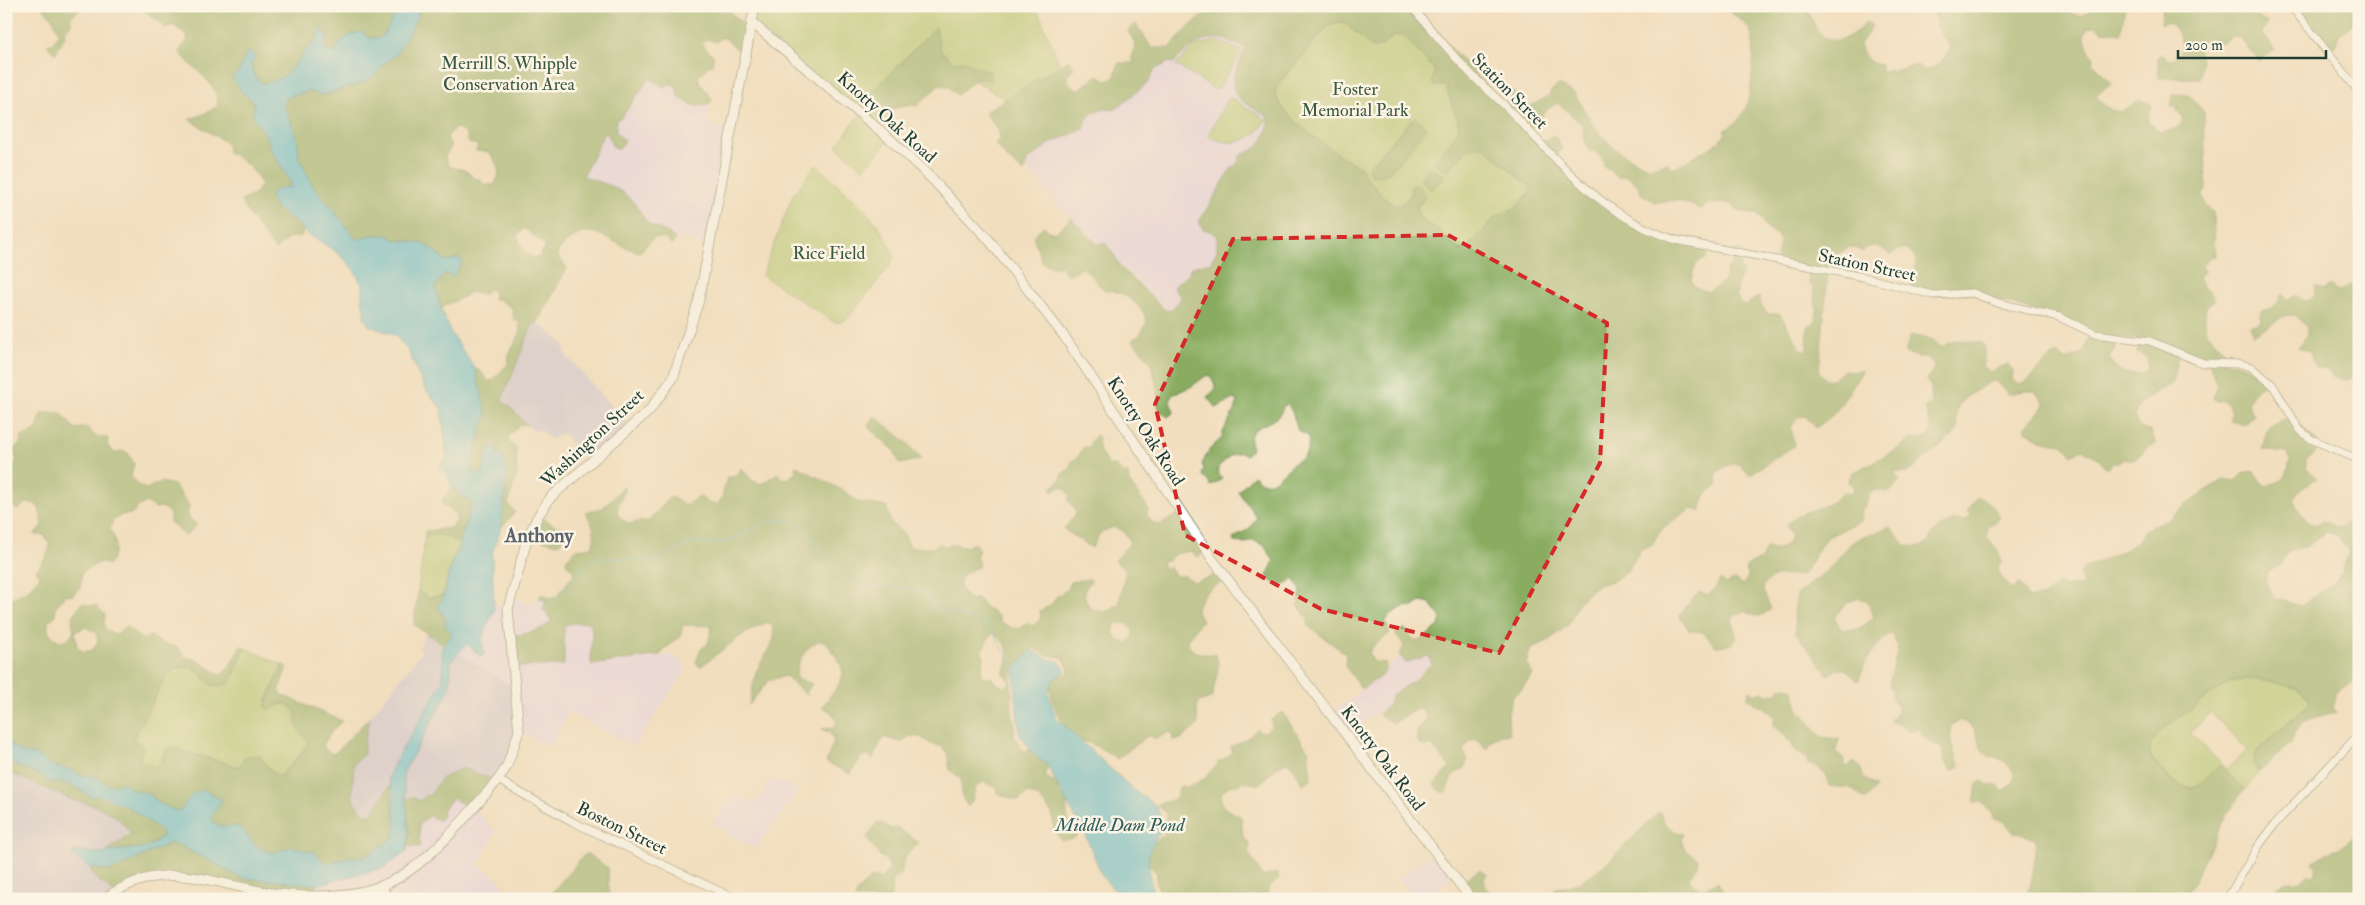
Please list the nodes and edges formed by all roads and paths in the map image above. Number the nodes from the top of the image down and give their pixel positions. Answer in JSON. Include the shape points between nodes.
{"nodes":[{"id":1,"x":754,"y":6,"type":"edge"},
{"id":2,"x":1411,"y":6,"type":"edge"},
{"id":3,"x":2291,"y":6,"type":"edge"},
{"id":4,"x":751,"y":22,"type":"junction"},
{"id":5,"x":2359,"y":92,"type":"edge"},
{"id":6,"x":2359,"y":460,"type":"edge"},
{"id":7,"x":2359,"y":734,"type":"edge"},
{"id":8,"x":498,"y":780,"type":"junction"},
{"id":9,"x":381,"y":886,"type":"junction"},
{"id":10,"x":104,"y":899,"type":"edge"},
{"id":11,"x":389,"y":899,"type":"edge"},
{"id":12,"x":736,"y":899,"type":"edge"},
{"id":13,"x":1470,"y":899,"type":"edge"},
{"id":14,"x":2227,"y":899,"type":"edge"}],
"edges":[{"from":1,"to":4,"type":"main road","name":"Washington Street"},
{"from":2,"to":6,"type":"street","name":"Station Street","via":[[1469,73],[1512,112],[1563,168],[1606,205],[1647,229],[1676,240],[1863,277],[1933,295],[1973,292],[1998,303],[2059,316],[2096,334],[2150,341],[2203,363],[2226,362],[2246,366],[2272,384],[2300,430],[2311,439]]},
{"from":3,"to":5,"type":"street"},
{"from":4,"to":8,"type":"main road","name":"Washington Street","via":[[699,300],[673,378],[649,411],[551,497],[527,539],[508,609],[519,730],[507,766]]},
{"from":4,"to":13,"type":"main road","name":"Knotty Oak Road","via":[[890,139],[934,180],[989,240],[1064,336],[1213,560]]},
{"from":7,"to":14,"type":"street","via":[[2274,825]]},
{"from":8,"to":9,"type":"main road","name":"Washington Street","via":[[415,868]]},
{"from":8,"to":12,"type":"street","name":"Boston Street","via":[[573,822]]},
{"from":9,"to":10,"type":"main road","name":"Washington Street","via":[[344,894],[286,895],[169,874],[146,878]]},
{"from":9,"to":11,"type":"main road"}]}
